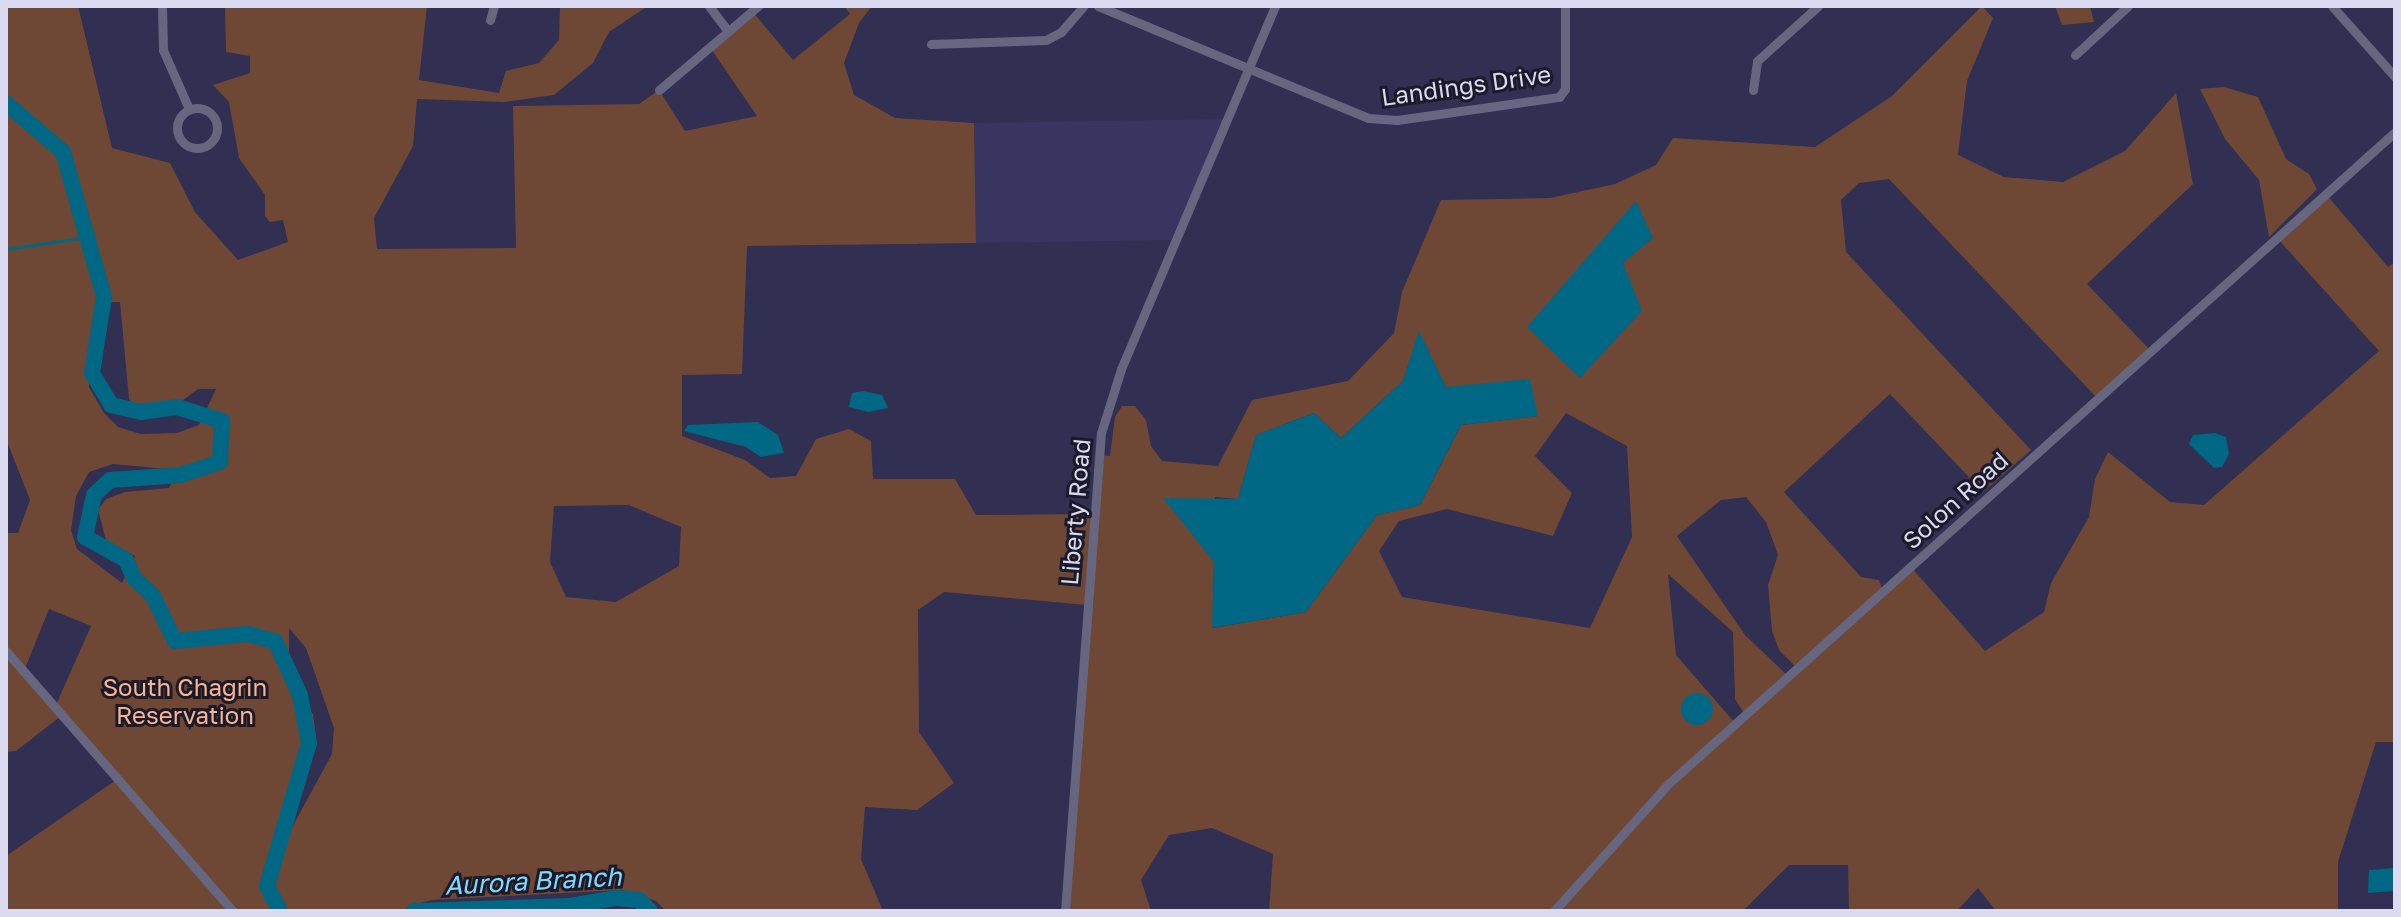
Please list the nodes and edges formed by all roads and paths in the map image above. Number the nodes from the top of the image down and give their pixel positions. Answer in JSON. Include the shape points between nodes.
{"nodes":[{"id":1,"x":162,"y":6,"type":"edge"},
{"id":2,"x":494,"y":6,"type":"edge"},
{"id":3,"x":709,"y":6,"type":"edge"},
{"id":4,"x":758,"y":6,"type":"edge"},
{"id":5,"x":1084,"y":6,"type":"edge"},
{"id":6,"x":1098,"y":6,"type":"edge"},
{"id":7,"x":1275,"y":6,"type":"edge"},
{"id":8,"x":1565,"y":6,"type":"edge"},
{"id":9,"x":1818,"y":6,"type":"edge"},
{"id":10,"x":2128,"y":6,"type":"edge"},
{"id":11,"x":2332,"y":6,"type":"edge"},
{"id":12,"x":490,"y":20,"type":"dead end"},
{"id":13,"x":727,"y":30,"type":"junction"},
{"id":14,"x":931,"y":44,"type":"dead end"},
{"id":15,"x":2075,"y":55,"type":"dead end"},
{"id":16,"x":1249,"y":71,"type":"junction"},
{"id":17,"x":2395,"y":77,"type":"edge"},
{"id":18,"x":659,"y":90,"type":"dead end"},
{"id":19,"x":1753,"y":90,"type":"dead end"},
{"id":20,"x":189,"y":109,"type":"junction"},
{"id":21,"x":2395,"y":132,"type":"edge"},
{"id":22,"x":6,"y":651,"type":"edge"},
{"id":23,"x":233,"y":911,"type":"edge"},
{"id":24,"x":1065,"y":911,"type":"edge"},
{"id":25,"x":1554,"y":911,"type":"edge"}],
"edges":[{"from":1,"to":20,"type":"street","via":[[163,50]]},
{"from":2,"to":12,"type":"street"},
{"from":3,"to":13,"type":"street"},
{"from":4,"to":13,"type":"street"},
{"from":5,"to":14,"type":"street","via":[[1061,32],[1046,40]]},
{"from":6,"to":16,"type":"street"},
{"from":7,"to":16,"type":"street","name":"Liberty Road"},
{"from":8,"to":16,"type":"street","name":"Landings Drive","via":[[1565,89],[1559,97],[1381,120]]},
{"from":9,"to":19,"type":"street","via":[[1757,61]]},
{"from":10,"to":15,"type":"street"},
{"from":11,"to":17,"type":"street"},
{"from":13,"to":18,"type":"street"},
{"from":16,"to":24,"type":"street","name":"Liberty Road","via":[[1121,369],[1101,433]]},
{"from":20,"to":20,"type":"street","via":[[178,122],[178,135],[193,148],[207,146],[218,130],[215,117],[205,109]]},
{"from":21,"to":25,"type":"street","name":"Solon Road","via":[[1668,784]]},
{"from":22,"to":23,"type":"street"}]}
